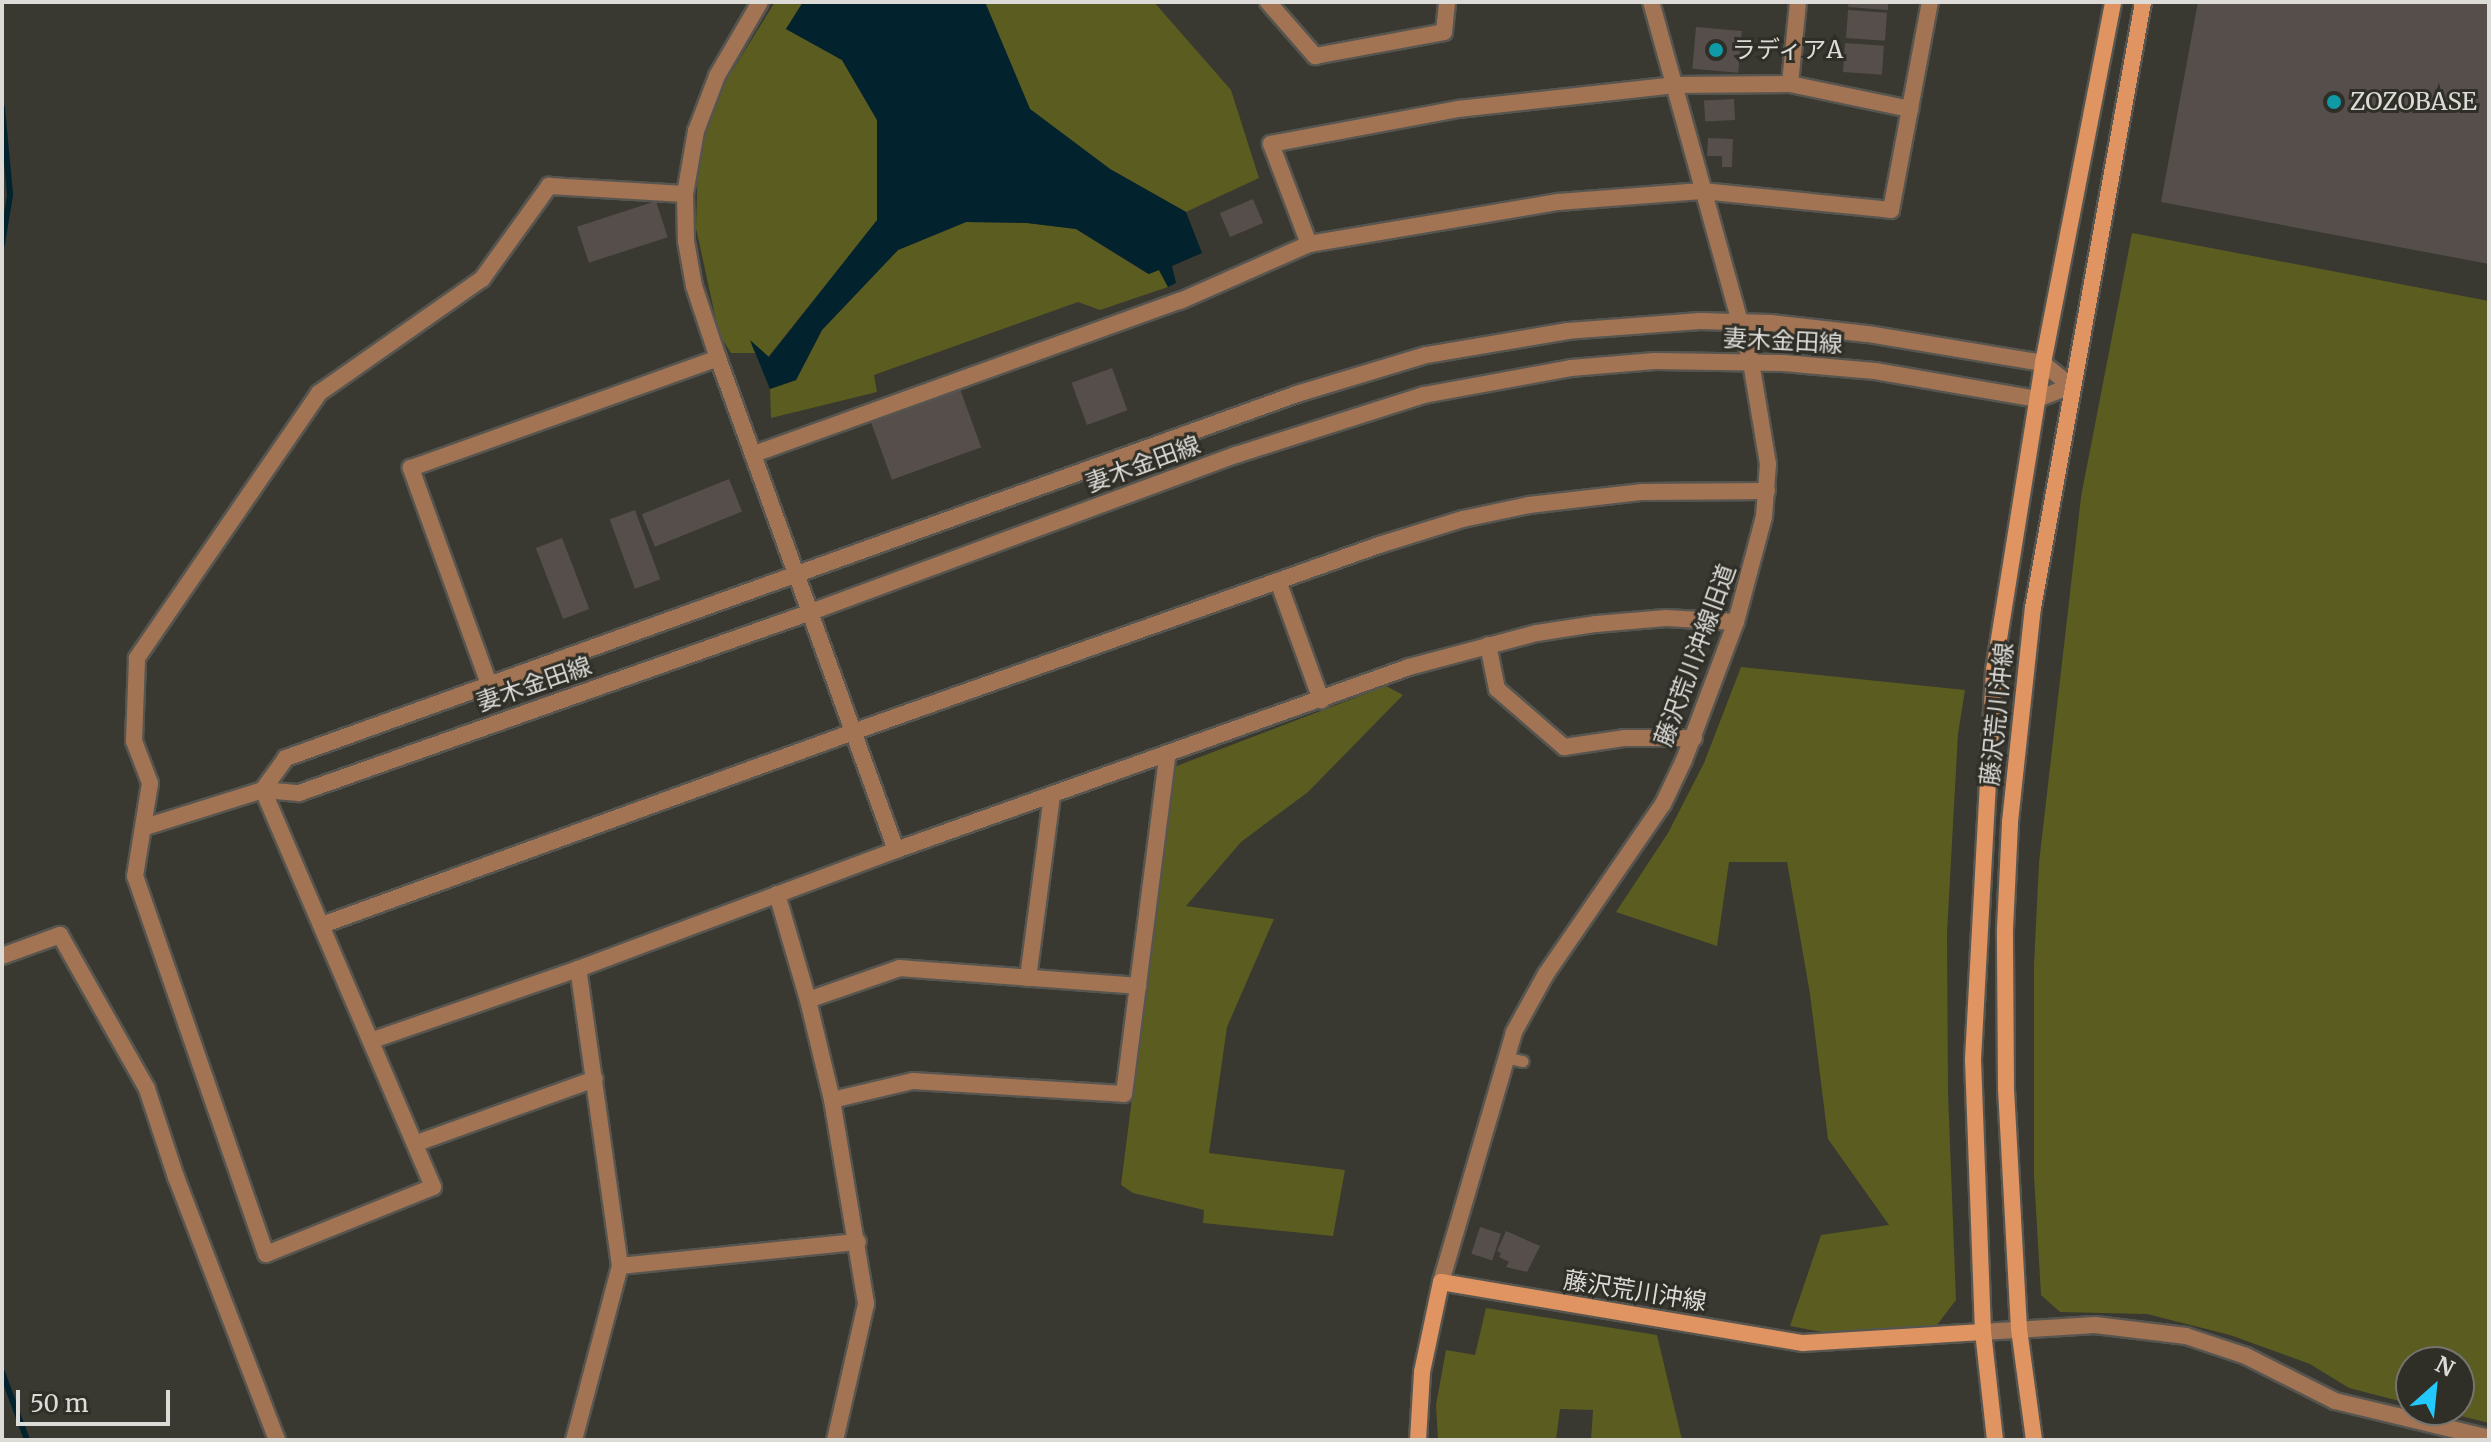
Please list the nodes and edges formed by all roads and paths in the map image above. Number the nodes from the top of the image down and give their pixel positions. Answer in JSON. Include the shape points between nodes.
{"nodes":[{"id":1,"x":760,"y":2,"type":"edge"},
{"id":2,"x":1268,"y":2,"type":"edge"},
{"id":3,"x":1447,"y":2,"type":"edge"},
{"id":4,"x":1651,"y":2,"type":"edge"},
{"id":5,"x":1798,"y":2,"type":"edge"},
{"id":6,"x":1930,"y":2,"type":"edge"},
{"id":7,"x":2113,"y":2,"type":"edge"},
{"id":8,"x":2143,"y":2,"type":"edge"},
{"id":9,"x":1790,"y":84,"type":"junction"},
{"id":10,"x":1674,"y":85,"type":"junction"},
{"id":11,"x":1910,"y":109,"type":"junction"},
{"id":12,"x":1702,"y":191,"type":"junction"},
{"id":13,"x":685,"y":194,"type":"junction"},
{"id":14,"x":1309,"y":244,"type":"junction"},
{"id":15,"x":1740,"y":322,"type":"junction"},
{"id":16,"x":718,"y":358,"type":"junction"},
{"id":17,"x":1751,"y":362,"type":"junction"},
{"id":18,"x":2043,"y":363,"type":"junction"},
{"id":19,"x":2071,"y":386,"type":"junction"},
{"id":20,"x":2037,"y":399,"type":"junction"},
{"id":21,"x":754,"y":454,"type":"junction"},
{"id":22,"x":1767,"y":491,"type":"junction"},
{"id":23,"x":797,"y":574,"type":"junction"},
{"id":24,"x":1278,"y":581,"type":"junction"},
{"id":25,"x":811,"y":612,"type":"junction"},
{"id":26,"x":1736,"y":622,"type":"junction"},
{"id":27,"x":1488,"y":645,"type":"junction"},
{"id":28,"x":489,"y":684,"type":"junction"},
{"id":29,"x":1321,"y":700,"type":"junction"},
{"id":30,"x":853,"y":732,"type":"junction"},
{"id":31,"x":1694,"y":738,"type":"junction"},
{"id":32,"x":1167,"y":756,"type":"junction"},
{"id":33,"x":263,"y":790,"type":"junction"},
{"id":34,"x":1052,"y":796,"type":"junction"},
{"id":35,"x":145,"y":827,"type":"junction"},
{"id":36,"x":896,"y":850,"type":"junction"},
{"id":37,"x":777,"y":894,"type":"junction"},
{"id":38,"x":322,"y":925,"type":"junction"},
{"id":39,"x":2,"y":956,"type":"edge"},
{"id":40,"x":578,"y":969,"type":"junction"},
{"id":41,"x":1028,"y":978,"type":"junction"},
{"id":42,"x":1138,"y":986,"type":"junction"},
{"id":43,"x":808,"y":1000,"type":"junction"},
{"id":44,"x":373,"y":1040,"type":"junction"},
{"id":45,"x":1505,"y":1057,"type":"junction"},
{"id":46,"x":1523,"y":1061,"type":"dead end"},
{"id":47,"x":595,"y":1079,"type":"junction"},
{"id":48,"x":832,"y":1100,"type":"junction"},
{"id":49,"x":417,"y":1143,"type":"junction"},
{"id":50,"x":858,"y":1242,"type":"junction"},
{"id":51,"x":620,"y":1266,"type":"junction"},
{"id":52,"x":1441,"y":1282,"type":"junction"},
{"id":53,"x":2019,"y":1329,"type":"junction"},
{"id":54,"x":1983,"y":1332,"type":"junction"},
{"id":55,"x":2489,"y":1438,"type":"edge"},
{"id":56,"x":277,"y":1440,"type":"edge"},
{"id":57,"x":574,"y":1440,"type":"edge"},
{"id":58,"x":835,"y":1440,"type":"edge"},
{"id":59,"x":1418,"y":1440,"type":"edge"},
{"id":60,"x":1995,"y":1440,"type":"edge"},
{"id":61,"x":2034,"y":1440,"type":"edge"}],
"edges":[{"from":1,"to":13,"type":"street","via":[[717,76],[696,131]]},
{"from":2,"to":3,"type":"street","via":[[1315,56],[1444,32]]},
{"from":4,"to":10,"type":"street","name":"藤沢荒川沖線旧道"},
{"from":5,"to":9,"type":"street"},
{"from":6,"to":11,"type":"street"},
{"from":7,"to":18,"type":"main road","name":"藤沢荒川沖線"},
{"from":8,"to":19,"type":"main road","name":"藤沢荒川沖線"},
{"from":9,"to":10,"type":"street"},
{"from":9,"to":11,"type":"street"},
{"from":10,"to":12,"type":"street","name":"藤沢荒川沖線旧道"},
{"from":10,"to":14,"type":"street","via":[[1458,109],[1271,144]]},
{"from":11,"to":12,"type":"street","via":[[1891,210]]},
{"from":12,"to":14,"type":"street","via":[[1558,202]]},
{"from":12,"to":15,"type":"street","name":"藤沢荒川沖線旧道"},
{"from":13,"to":16,"type":"street","via":[[694,286]]},
{"from":13,"to":35,"type":"street","via":[[549,186],[482,279],[319,393],[137,658],[134,741],[150,783]]},
{"from":14,"to":21,"type":"street","via":[[1180,301]]},
{"from":15,"to":17,"type":"street","name":"藤沢荒川沖線旧道"},
{"from":15,"to":18,"type":"street","name":"妻木金田線","via":[[1867,334]]},
{"from":15,"to":23,"type":"street","name":"妻木金田線","via":[[1568,331],[1426,355],[1297,394]]},
{"from":16,"to":21,"type":"street"},
{"from":16,"to":28,"type":"street","via":[[411,468]]},
{"from":17,"to":20,"type":"street","name":"妻木金田線","via":[[1875,371]]},
{"from":17,"to":22,"type":"street","name":"藤沢荒川沖線旧道","via":[[1765,437]]},
{"from":17,"to":25,"type":"street","name":"妻木金田線","via":[[1655,361],[1571,368],[1424,395],[1236,455]]},
{"from":18,"to":19,"type":"street"},
{"from":18,"to":20,"type":"main road","name":"藤沢荒川沖線"},
{"from":19,"to":20,"type":"street"},
{"from":19,"to":53,"type":"main road","name":"藤沢荒川沖線","via":[[2033,608],[2010,822],[2006,1088]]},
{"from":20,"to":54,"type":"main road","name":"藤沢荒川沖線","via":[[1994,670],[1985,786],[1973,1059]]},
{"from":21,"to":23,"type":"street"},
{"from":22,"to":24,"type":"street","via":[[1642,492],[1529,505],[1463,519]]},
{"from":22,"to":26,"type":"street","name":"藤沢荒川沖線旧道","via":[[1759,545]]},
{"from":23,"to":25,"type":"street"},
{"from":23,"to":28,"type":"street","name":"妻木金田線"},
{"from":24,"to":29,"type":"street"},
{"from":24,"to":30,"type":"street"},
{"from":25,"to":30,"type":"street"},
{"from":25,"to":33,"type":"street","name":"妻木金田線","via":[[299,793]]},
{"from":26,"to":27,"type":"street","via":[[1666,618],[1596,624]]},
{"from":26,"to":31,"type":"street","name":"藤沢荒川沖線旧道"},
{"from":27,"to":29,"type":"street"},
{"from":27,"to":31,"type":"street","via":[[1497,689],[1564,747],[1625,738]]},
{"from":28,"to":33,"type":"street","name":"妻木金田線","via":[[286,758]]},
{"from":29,"to":32,"type":"street"},
{"from":30,"to":36,"type":"street"},
{"from":30,"to":38,"type":"street"},
{"from":31,"to":45,"type":"street","name":"藤沢荒川沖線旧道","via":[[1663,804],[1546,974]]},
{"from":32,"to":34,"type":"street"},
{"from":32,"to":42,"type":"street"},
{"from":33,"to":35,"type":"street","name":"妻木金田線"},
{"from":33,"to":38,"type":"street"},
{"from":34,"to":36,"type":"street"},
{"from":34,"to":41,"type":"street"},
{"from":35,"to":49,"type":"street","via":[[135,876],[266,1254],[433,1187]]},
{"from":36,"to":37,"type":"street"},
{"from":37,"to":40,"type":"street"},
{"from":37,"to":43,"type":"street"},
{"from":38,"to":44,"type":"street"},
{"from":39,"to":56,"type":"street","via":[[60,935],[147,1089]]},
{"from":40,"to":44,"type":"street"},
{"from":40,"to":47,"type":"street"},
{"from":41,"to":42,"type":"street"},
{"from":41,"to":43,"type":"street","via":[[900,968]]},
{"from":42,"to":48,"type":"street","via":[[1124,1094],[913,1081]]},
{"from":43,"to":48,"type":"street"},
{"from":44,"to":49,"type":"street"},
{"from":45,"to":46,"type":"lane"},
{"from":45,"to":52,"type":"street","name":"藤沢荒川沖線旧道"},
{"from":47,"to":49,"type":"street"},
{"from":47,"to":51,"type":"street"},
{"from":48,"to":50,"type":"street"},
{"from":50,"to":51,"type":"street"},
{"from":50,"to":58,"type":"street","via":[[866,1304]]},
{"from":51,"to":57,"type":"street"},
{"from":52,"to":54,"type":"main road","name":"藤沢荒川沖線","via":[[1803,1343]]},
{"from":52,"to":59,"type":"main road","via":[[1422,1372]]},
{"from":53,"to":54,"type":"street"},
{"from":53,"to":55,"type":"street","via":[[2095,1325],[2186,1336],[2246,1356],[2335,1401]]},
{"from":53,"to":61,"type":"main road","name":"藤沢荒川沖線"},
{"from":54,"to":60,"type":"main road","name":"藤沢荒川沖線"}]}
